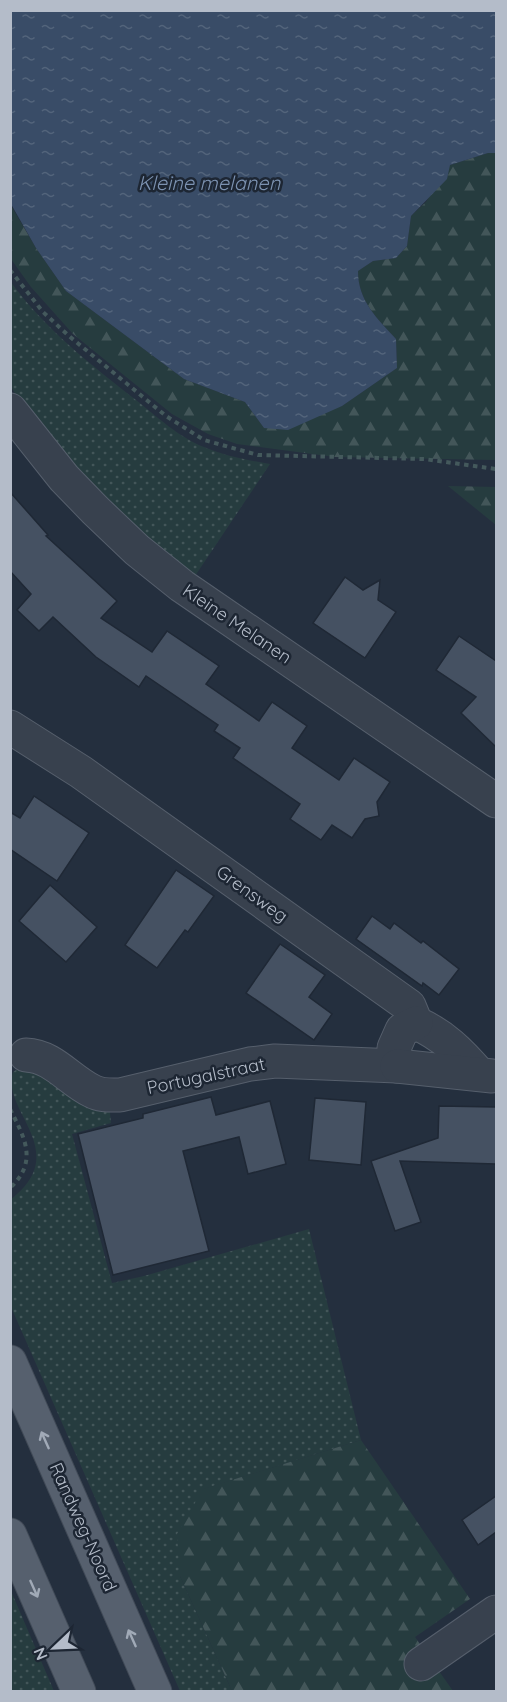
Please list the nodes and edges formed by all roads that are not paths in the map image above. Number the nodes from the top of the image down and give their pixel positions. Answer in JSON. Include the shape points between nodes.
{"nodes":[{"id":1,"x":10,"y":410,"type":"edge"},
{"id":2,"x":10,"y":727,"type":"edge"},
{"id":3,"x":496,"y":801,"type":"edge"},
{"id":4,"x":416,"y":1023,"type":"junction"},
{"id":5,"x":26,"y":1055,"type":"dead end"},
{"id":6,"x":397,"y":1066,"type":"junction"},
{"id":7,"x":488,"y":1075,"type":"edge"},
{"id":8,"x":10,"y":1362,"type":"edge"},
{"id":9,"x":10,"y":1535,"type":"edge"},
{"id":10,"x":496,"y":1612,"type":"edge"},
{"id":11,"x":421,"y":1664,"type":"dead end"},
{"id":12,"x":79,"y":1692,"type":"edge"},
{"id":13,"x":155,"y":1692,"type":"edge"}],
"edges":[{"from":1,"to":3,"type":"street","name":"Kleine Melanen","via":[[64,478],[155,565]]},
{"from":2,"to":4,"type":"street","name":"Grensweg","via":[[81,772],[409,1006]]},
{"from":4,"to":6,"type":"street","via":[[402,1030],[393,1048]]},
{"from":4,"to":7,"type":"street","name":"Grensweg","via":[[435,1032]]},
{"from":5,"to":6,"type":"street","name":"Portugalstraat","via":[[45,1059],[93,1091],[106,1095],[275,1061]]},
{"from":6,"to":7,"type":"street","name":"Portugalstraat"},
{"from":13,"to":8,"type":"main road","name":"Randweg-Noord","one_way":true},
{"from":9,"to":12,"type":"main road","one_way":true},
{"from":10,"to":11,"type":"street"}]}
